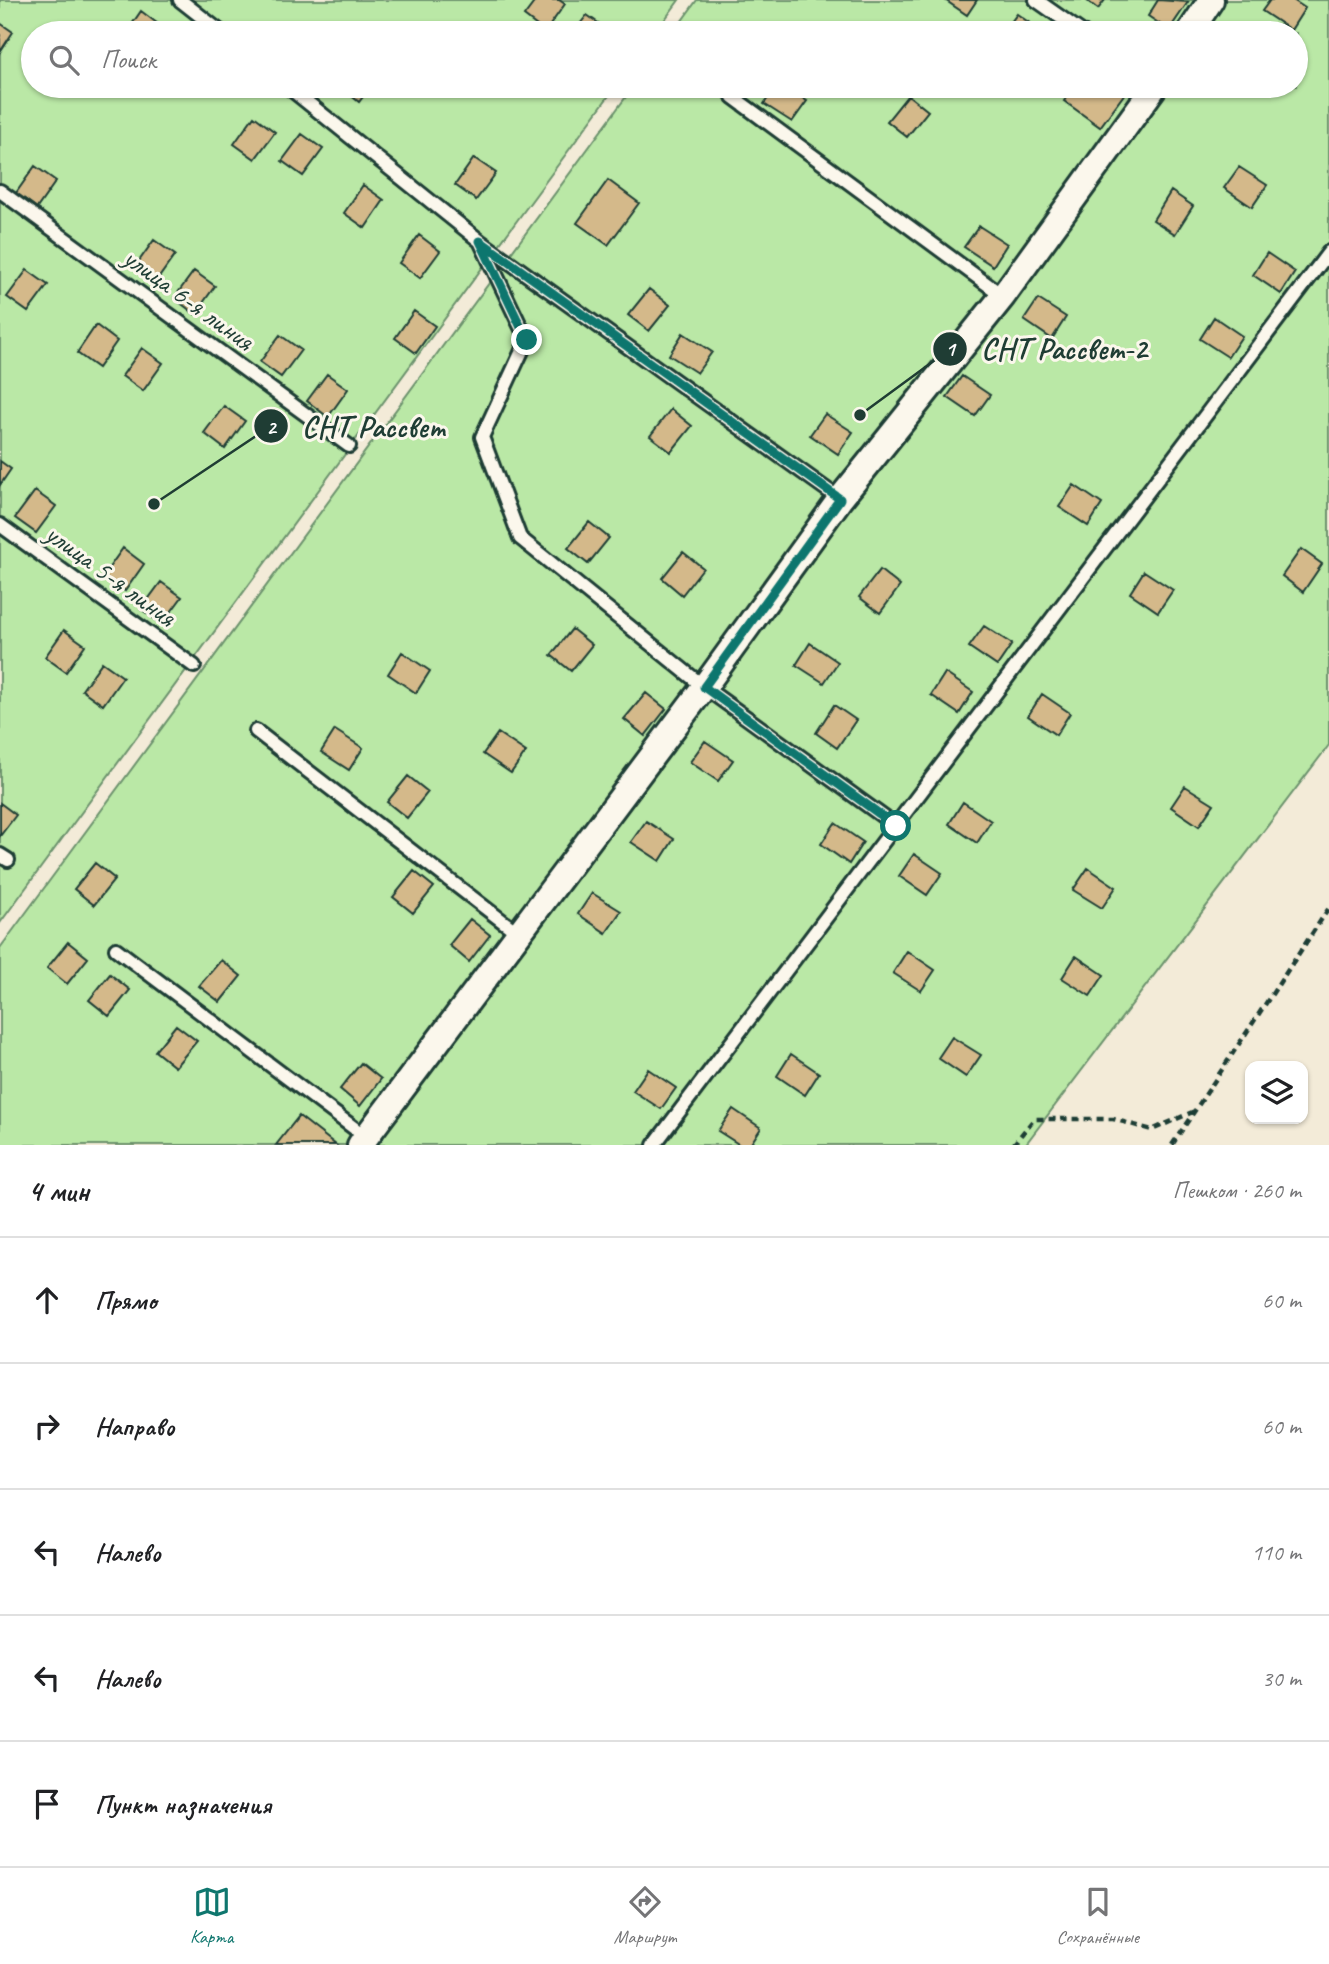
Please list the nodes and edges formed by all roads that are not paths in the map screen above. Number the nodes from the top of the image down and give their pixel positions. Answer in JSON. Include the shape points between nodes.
{"nodes":[{"id":1,"x":180,"y":0,"type":"edge"},
{"id":2,"x":1036,"y":0,"type":"edge"},
{"id":3,"x":1211,"y":0,"type":"edge"},
{"id":4,"x":207,"y":21,"type":"edge"},
{"id":5,"x":1066,"y":21,"type":"edge"},
{"id":6,"x":1197,"y":21,"type":"edge"},
{"id":7,"x":302,"y":98,"type":"edge"},
{"id":8,"x":734,"y":98,"type":"edge"},
{"id":9,"x":1146,"y":98,"type":"edge"},
{"id":10,"x":0,"y":191,"type":"edge"},
{"id":11,"x":480,"y":241,"type":"junction"},
{"id":12,"x":1329,"y":252,"type":"edge"},
{"id":13,"x":1003,"y":296,"type":"junction"},
{"id":14,"x":349,"y":446,"type":"dead end"},
{"id":15,"x":840,"y":499,"type":"junction"},
{"id":16,"x":0,"y":525,"type":"edge"},
{"id":17,"x":194,"y":666,"type":"dead end"},
{"id":18,"x":704,"y":687,"type":"junction"},
{"id":19,"x":256,"y":731,"type":"dead end"},
{"id":20,"x":896,"y":826,"type":"junction"},
{"id":21,"x":517,"y":933,"type":"junction"},
{"id":22,"x":116,"y":949,"type":"dead end"},
{"id":23,"x":363,"y":1141,"type":"edge"},
{"id":24,"x":654,"y":1145,"type":"edge"}],
"edges":[{"from":1,"to":4,"type":"lane"},
{"from":2,"to":5,"type":"lane"},
{"from":3,"to":6,"type":"street"},
{"from":7,"to":11,"type":"lane"},
{"from":8,"to":13,"type":"lane"},
{"from":9,"to":13,"type":"street"},
{"from":10,"to":14,"type":"lane","name":"улица 6-я линия"},
{"from":11,"to":15,"type":"lane"},
{"from":11,"to":18,"type":"lane","via":[[527,340],[482,437],[520,538]]},
{"from":12,"to":20,"type":"lane"},
{"from":13,"to":15,"type":"street"},
{"from":15,"to":18,"type":"street"},
{"from":16,"to":17,"type":"lane","name":"улица 5-я линия"},
{"from":18,"to":20,"type":"lane"},
{"from":18,"to":21,"type":"street"},
{"from":19,"to":21,"type":"lane"},
{"from":20,"to":24,"type":"lane"},
{"from":21,"to":23,"type":"street"},
{"from":22,"to":23,"type":"lane"}]}
